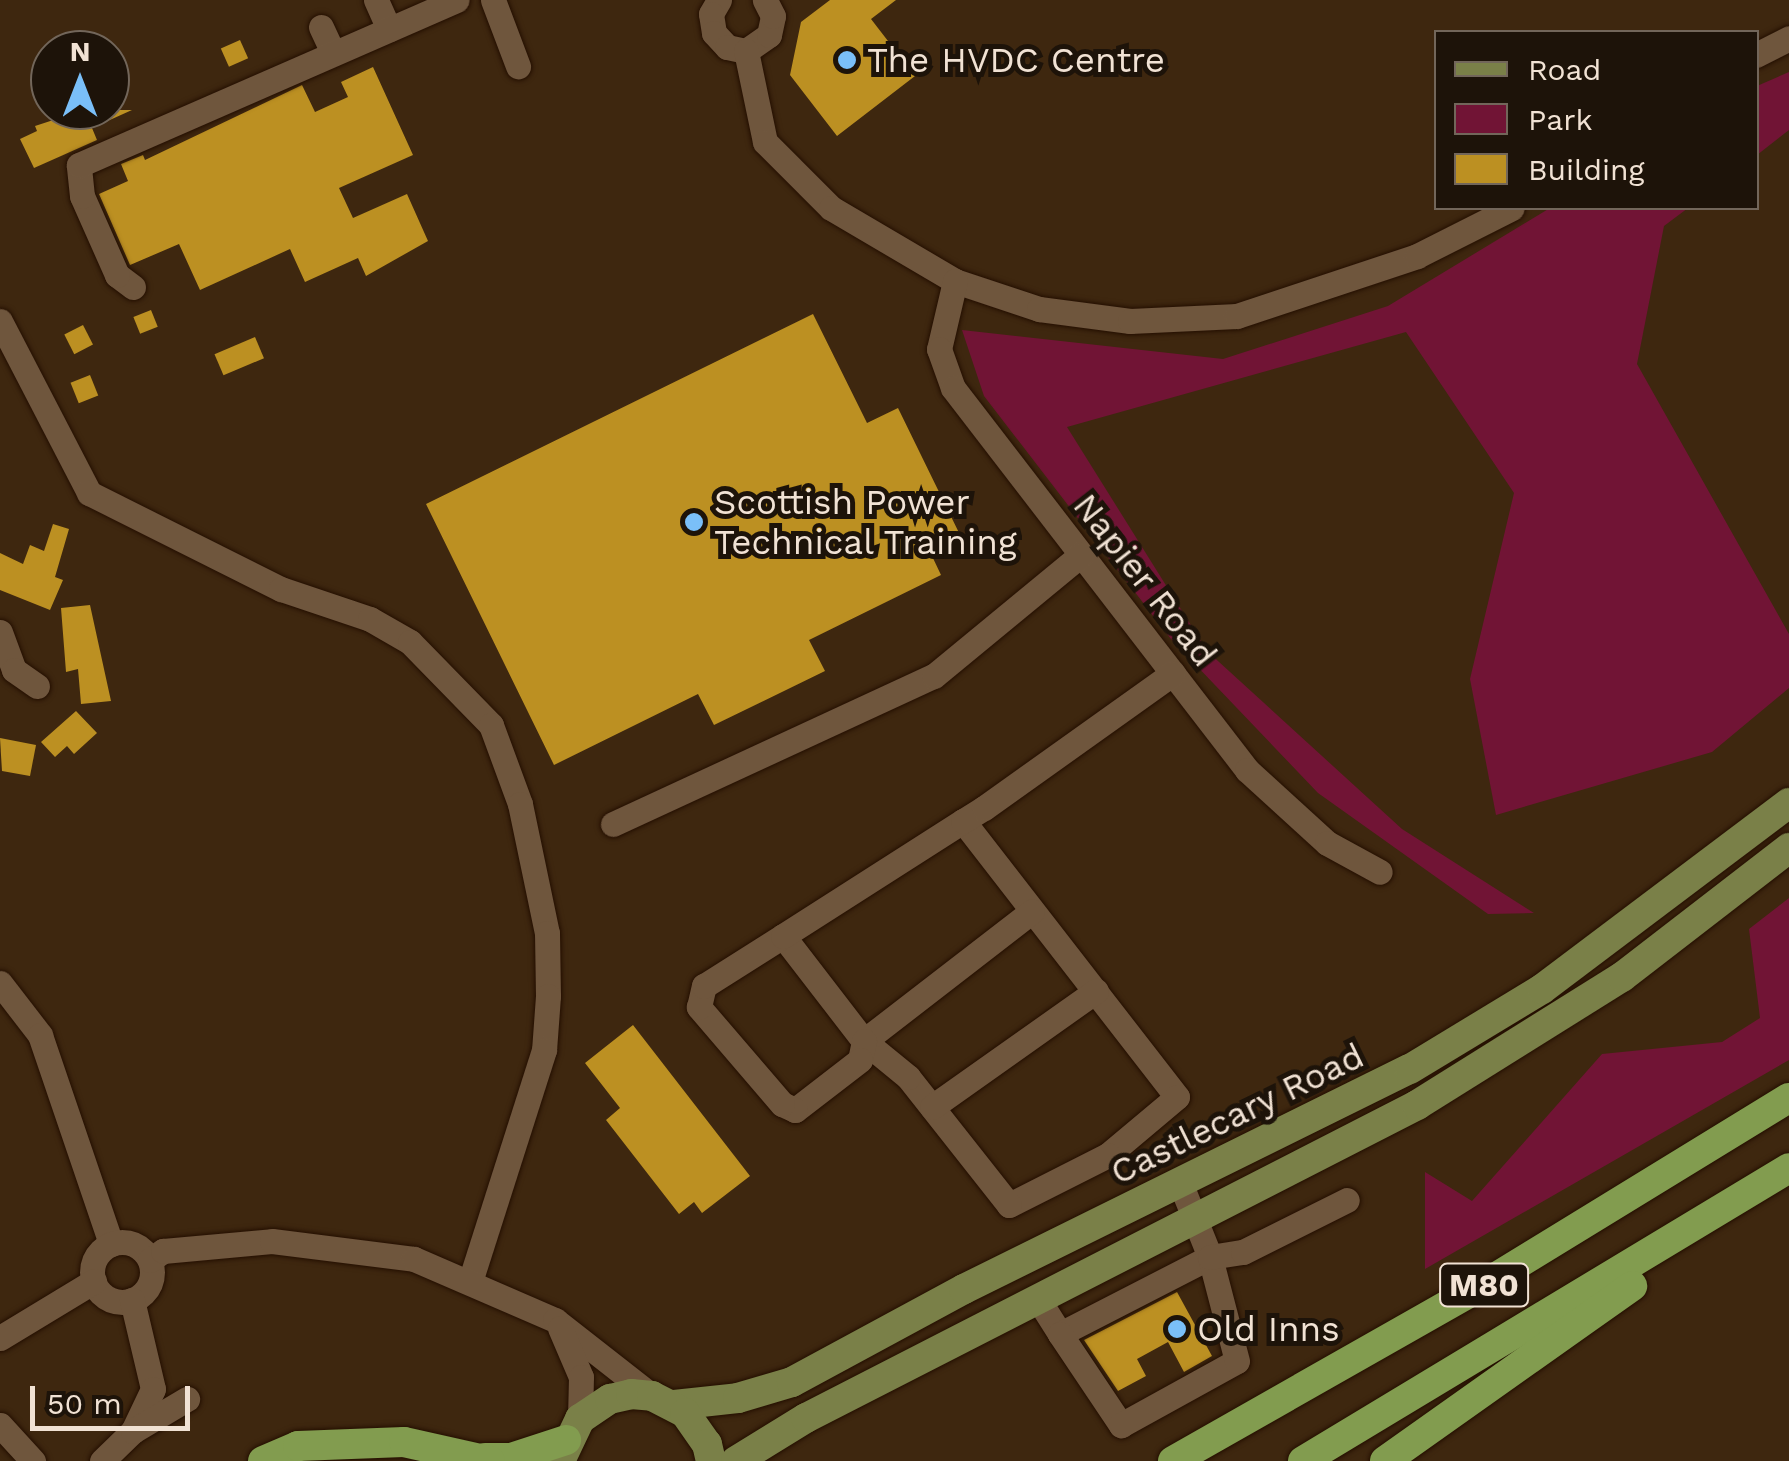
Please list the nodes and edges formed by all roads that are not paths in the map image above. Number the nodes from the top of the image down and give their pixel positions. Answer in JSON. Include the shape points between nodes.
{"nodes":[{"id":1,"x":376,"y":0,"type":"edge"},
{"id":2,"x":456,"y":0,"type":"edge"},
{"id":3,"x":493,"y":0,"type":"edge"},
{"id":4,"x":718,"y":0,"type":"edge"},
{"id":5,"x":765,"y":0,"type":"edge"},
{"id":6,"x":321,"y":27,"type":"dead end"},
{"id":7,"x":389,"y":29,"type":"junction"},
{"id":8,"x":1789,"y":38,"type":"edge"},
{"id":9,"x":746,"y":51,"type":"junction"},
{"id":10,"x":333,"y":53,"type":"junction"},
{"id":11,"x":1759,"y":54,"type":"edge"},
{"id":12,"x":518,"y":66,"type":"dead end"},
{"id":13,"x":1508,"y":210,"type":"edge"},
{"id":14,"x":955,"y":281,"type":"junction"},
{"id":15,"x":134,"y":286,"type":"dead end"},
{"id":16,"x":0,"y":320,"type":"edge"},
{"id":17,"x":1081,"y":555,"type":"junction"},
{"id":18,"x":0,"y":632,"type":"edge"},
{"id":19,"x":7,"y":674,"type":"edge"},
{"id":20,"x":1173,"y":674,"type":"junction"},
{"id":21,"x":38,"y":686,"type":"dead end"},
{"id":22,"x":1789,"y":803,"type":"edge"},
{"id":23,"x":963,"y":822,"type":"junction"},
{"id":24,"x":613,"y":824,"type":"dead end"},
{"id":25,"x":1789,"y":848,"type":"edge"},
{"id":26,"x":1380,"y":872,"type":"dead end"},
{"id":27,"x":1032,"y":911,"type":"junction"},
{"id":28,"x":783,"y":936,"type":"junction"},
{"id":29,"x":0,"y":982,"type":"edge"},
{"id":30,"x":1096,"y":991,"type":"junction"},
{"id":31,"x":864,"y":1041,"type":"junction"},
{"id":32,"x":1789,"y":1098,"type":"edge"},
{"id":33,"x":932,"y":1107,"type":"junction"},
{"id":34,"x":1789,"y":1171,"type":"edge"},
{"id":35,"x":1181,"y":1185,"type":"junction"},
{"id":36,"x":1347,"y":1200,"type":"dead end"},
{"id":37,"x":1197,"y":1217,"type":"junction"},
{"id":38,"x":110,"y":1244,"type":"junction"},
{"id":39,"x":1210,"y":1257,"type":"junction"},
{"id":40,"x":150,"y":1260,"type":"junction"},
{"id":41,"x":471,"y":1279,"type":"junction"},
{"id":42,"x":94,"y":1281,"type":"junction"},
{"id":43,"x":132,"y":1300,"type":"junction"},
{"id":44,"x":1038,"y":1300,"type":"junction"},
{"id":45,"x":555,"y":1320,"type":"junction"},
{"id":46,"x":1060,"y":1334,"type":"junction"},
{"id":47,"x":0,"y":1338,"type":"edge"},
{"id":48,"x":186,"y":1399,"type":"dead end"},
{"id":49,"x":664,"y":1400,"type":"junction"},
{"id":50,"x":0,"y":1425,"type":"edge"},
{"id":51,"x":133,"y":1431,"type":"junction"},
{"id":52,"x":569,"y":1440,"type":"edge"},
{"id":53,"x":487,"y":1460,"type":"edge"},
{"id":54,"x":33,"y":1461,"type":"edge"},
{"id":55,"x":102,"y":1461,"type":"edge"},
{"id":56,"x":263,"y":1461,"type":"edge"},
{"id":57,"x":711,"y":1461,"type":"edge"},
{"id":58,"x":736,"y":1461,"type":"edge"},
{"id":59,"x":1173,"y":1461,"type":"edge"},
{"id":60,"x":1303,"y":1461,"type":"edge"},
{"id":61,"x":1385,"y":1461,"type":"edge"}],
"edges":[{"from":1,"to":7,"type":"street"},
{"from":2,"to":7,"type":"street"},
{"from":3,"to":12,"type":"street"},
{"from":4,"to":9,"type":"street","via":[[711,14],[714,33],[727,48]]},
{"from":5,"to":9,"type":"street","via":[[772,16],[769,35]]},
{"from":6,"to":10,"type":"street"},
{"from":7,"to":10,"type":"street"},
{"from":8,"to":11,"type":"street"},
{"from":9,"to":14,"type":"street","via":[[766,142],[831,208]]},
{"from":10,"to":15,"type":"street","via":[[80,165],[82,196],[117,275]]},
{"from":13,"to":14,"type":"street","via":[[1417,256],[1236,316],[1130,322],[1039,309]]},
{"from":14,"to":17,"type":"street","name":"Napier Road","via":[[939,349],[952,388]]},
{"from":16,"to":41,"type":"street","via":[[89,493],[282,589],[370,619],[410,642],[490,725],[520,804],[547,933],[548,996],[544,1050]]},
{"from":17,"to":20,"type":"street","name":"Napier Road"},
{"from":17,"to":24,"type":"street","via":[[934,676]]},
{"from":18,"to":19,"type":"street"},
{"from":19,"to":21,"type":"street"},
{"from":20,"to":23,"type":"street"},
{"from":20,"to":26,"type":"street","name":"Napier Road","via":[[1247,770],[1328,843]]},
{"from":22,"to":35,"type":"main road","name":"Castlecary Road","via":[[1490,1022]]},
{"from":23,"to":27,"type":"street"},
{"from":23,"to":28,"type":"street"},
{"from":25,"to":37,"type":"main road","name":"Castlecary Road","via":[[1552,1023],[1417,1105]]},
{"from":27,"to":30,"type":"street"},
{"from":27,"to":31,"type":"street"},
{"from":28,"to":31,"type":"street"},
{"from":28,"to":31,"type":"street","via":[[704,986],[699,1007],[782,1104],[795,1110],[860,1060]]},
{"from":29,"to":38,"type":"street","via":[[40,1035]]},
{"from":30,"to":33,"type":"street"},
{"from":30,"to":33,"type":"street","via":[[1177,1097],[1108,1154],[1009,1205]]},
{"from":31,"to":33,"type":"street"},
{"from":32,"to":59,"type":"highway","number":"M80","via":[[1485,1284]]},
{"from":34,"to":60,"type":"highway","number":"M80"},
{"from":34,"to":61,"type":"highway","number":"M80"},
{"from":35,"to":37,"type":"street"},
{"from":35,"to":49,"type":"main road","name":"Castlecary Road","via":[[964,1289],[792,1382],[750,1396]]},
{"from":36,"to":39,"type":"street","via":[[1243,1252]]},
{"from":37,"to":39,"type":"street"},
{"from":37,"to":44,"type":"main road","name":"Castlecary Road"},
{"from":38,"to":40,"type":"street","via":[[138,1246]]},
{"from":38,"to":42,"type":"street","via":[[94,1263]]},
{"from":39,"to":46,"type":"street"},
{"from":39,"to":46,"type":"street","via":[[1237,1361],[1121,1425]]},
{"from":40,"to":41,"type":"street","via":[[163,1251],[221,1243],[307,1242],[375,1249]]},
{"from":40,"to":43,"type":"street","via":[[148,1288]]},
{"from":41,"to":45,"type":"street"},
{"from":42,"to":43,"type":"street","via":[[114,1300]]},
{"from":42,"to":47,"type":"street"},
{"from":43,"to":51,"type":"street","via":[[153,1389]]},
{"from":44,"to":46,"type":"street"},
{"from":44,"to":58,"type":"main road","name":"Castlecary Road"},
{"from":45,"to":49,"type":"street"},
{"from":45,"to":52,"type":"street","via":[[581,1377]]},
{"from":48,"to":51,"type":"street"},
{"from":49,"to":52,"type":"main road","name":"Castlecary Road","via":[[610,1399]]},
{"from":49,"to":57,"type":"main road","via":[[695,1422]]},
{"from":50,"to":54,"type":"street"},
{"from":51,"to":55,"type":"street"},
{"from":52,"to":53,"type":"highway"},
{"from":53,"to":56,"type":"highway","via":[[404,1442],[298,1446]]}]}
